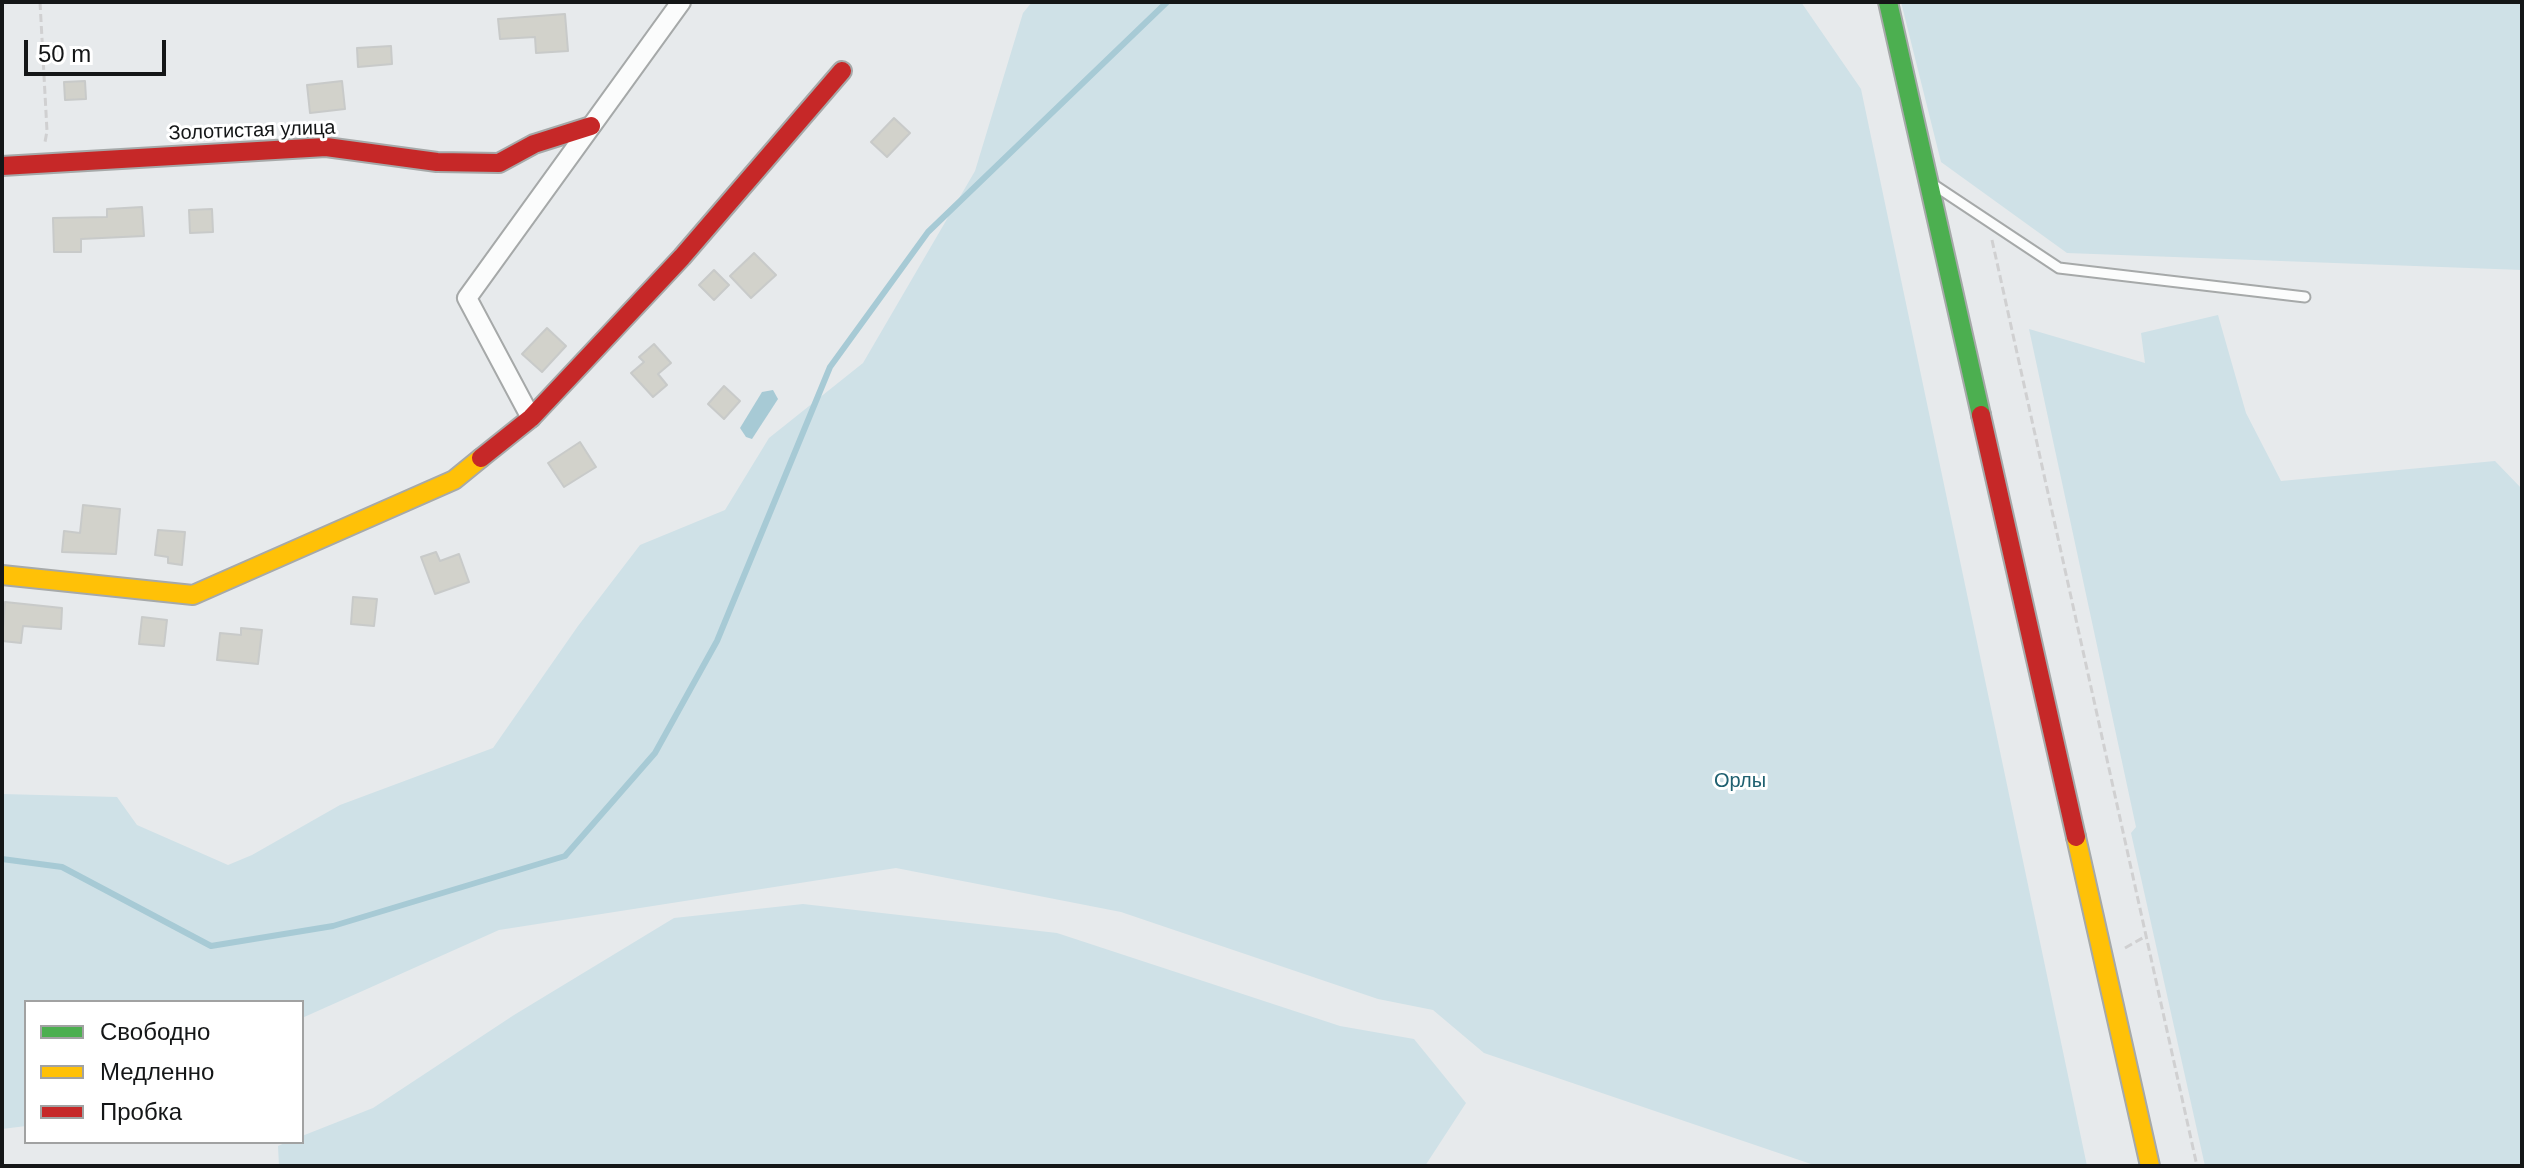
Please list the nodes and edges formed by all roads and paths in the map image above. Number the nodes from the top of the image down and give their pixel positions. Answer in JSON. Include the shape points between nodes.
{"nodes":[{"id":1,"x":40,"y":2,"type":"edge"},
{"id":2,"x":681,"y":2,"type":"edge"},
{"id":3,"x":1888,"y":2,"type":"edge"},
{"id":4,"x":842,"y":71,"type":"dead end"},
{"id":5,"x":591,"y":126,"type":"junction"},
{"id":6,"x":30,"y":164,"type":"junction"},
{"id":7,"x":2,"y":166,"type":"edge"},
{"id":8,"x":1928,"y":181,"type":"junction"},
{"id":9,"x":1988,"y":221,"type":"junction"},
{"id":10,"x":2305,"y":297,"type":"dead end"},
{"id":11,"x":531,"y":418,"type":"junction"},
{"id":12,"x":2,"y":575,"type":"edge"},
{"id":13,"x":2150,"y":1166,"type":"edge"},
{"id":14,"x":2197,"y":1166,"type":"edge"}],
"edges":[{"from":1,"to":6,"type":"path","via":[[47,131],[44,148]]},
{"from":2,"to":5,"type":"street"},
{"from":3,"to":8,"type":"street"},
{"from":4,"to":11,"type":"street","via":[[682,257]]},
{"from":5,"to":6,"type":"street","name":"Золотистая улица","via":[[534,144],[499,163],[437,162],[326,147]]},
{"from":5,"to":11,"type":"street","via":[[467,298]]},
{"from":6,"to":7,"type":"street","name":"Золотистая улица"},
{"from":8,"to":9,"type":"lane"},
{"from":8,"to":13,"type":"street"},
{"from":9,"to":10,"type":"lane","via":[[2059,268]]},
{"from":9,"to":14,"type":"path"},
{"from":11,"to":12,"type":"street","via":[[454,480],[193,595]]}]}
